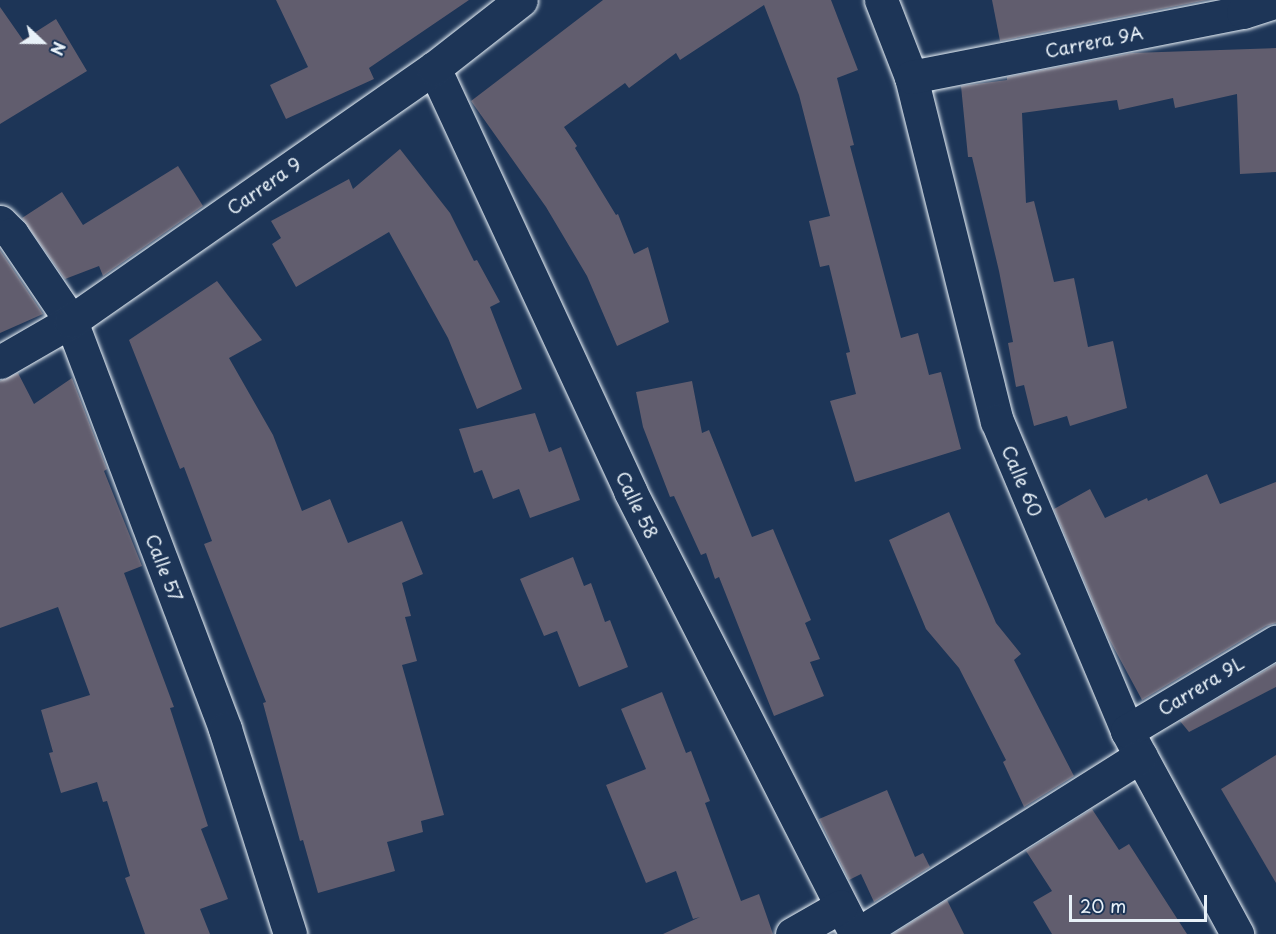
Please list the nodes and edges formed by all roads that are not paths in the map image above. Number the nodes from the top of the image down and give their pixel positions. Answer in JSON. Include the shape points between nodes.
{"nodes":[{"id":1,"x":521,"y":0,"type":"edge"},
{"id":2,"x":881,"y":0,"type":"edge"},
{"id":3,"x":1276,"y":1,"type":"edge"},
{"id":4,"x":434,"y":68,"type":"junction"},
{"id":5,"x":911,"y":77,"type":"junction"},
{"id":6,"x":0,"y":222,"type":"edge"},
{"id":7,"x":71,"y":321,"type":"junction"},
{"id":8,"x":0,"y":362,"type":"edge"},
{"id":9,"x":1276,"y":642,"type":"edge"},
{"id":10,"x":1134,"y":743,"type":"junction"},
{"id":11,"x":841,"y":906,"type":"junction"},
{"id":12,"x":290,"y":934,"type":"edge"},
{"id":13,"x":792,"y":934,"type":"edge"},
{"id":14,"x":857,"y":934,"type":"edge"},
{"id":15,"x":1237,"y":934,"type":"edge"}],
"edges":[{"from":1,"to":4,"type":"street","name":"Carrera 9"},
{"from":2,"to":5,"type":"street","name":"Calle 60"},
{"from":3,"to":5,"type":"street","name":"Carrera 9A","via":[[1243,12]]},
{"from":4,"to":7,"type":"street","name":"Carrera 9"},
{"from":4,"to":11,"type":"street","name":"Calle 58","via":[[630,491]]},
{"from":5,"to":10,"type":"street","name":"Calle 60","via":[[997,421]]},
{"from":6,"to":7,"type":"street","name":"Calle 57"},
{"from":7,"to":8,"type":"street","name":"Carrera 9"},
{"from":7,"to":12,"type":"street","name":"Calle 57","via":[[225,729]]},
{"from":9,"to":10,"type":"street","name":"Carrera 9L"},
{"from":10,"to":14,"type":"street","name":"Carrera 9L"},
{"from":10,"to":15,"type":"street","name":"Calle 60"},
{"from":11,"to":13,"type":"street"},
{"from":11,"to":14,"type":"street","name":"Calle 58"}]}
